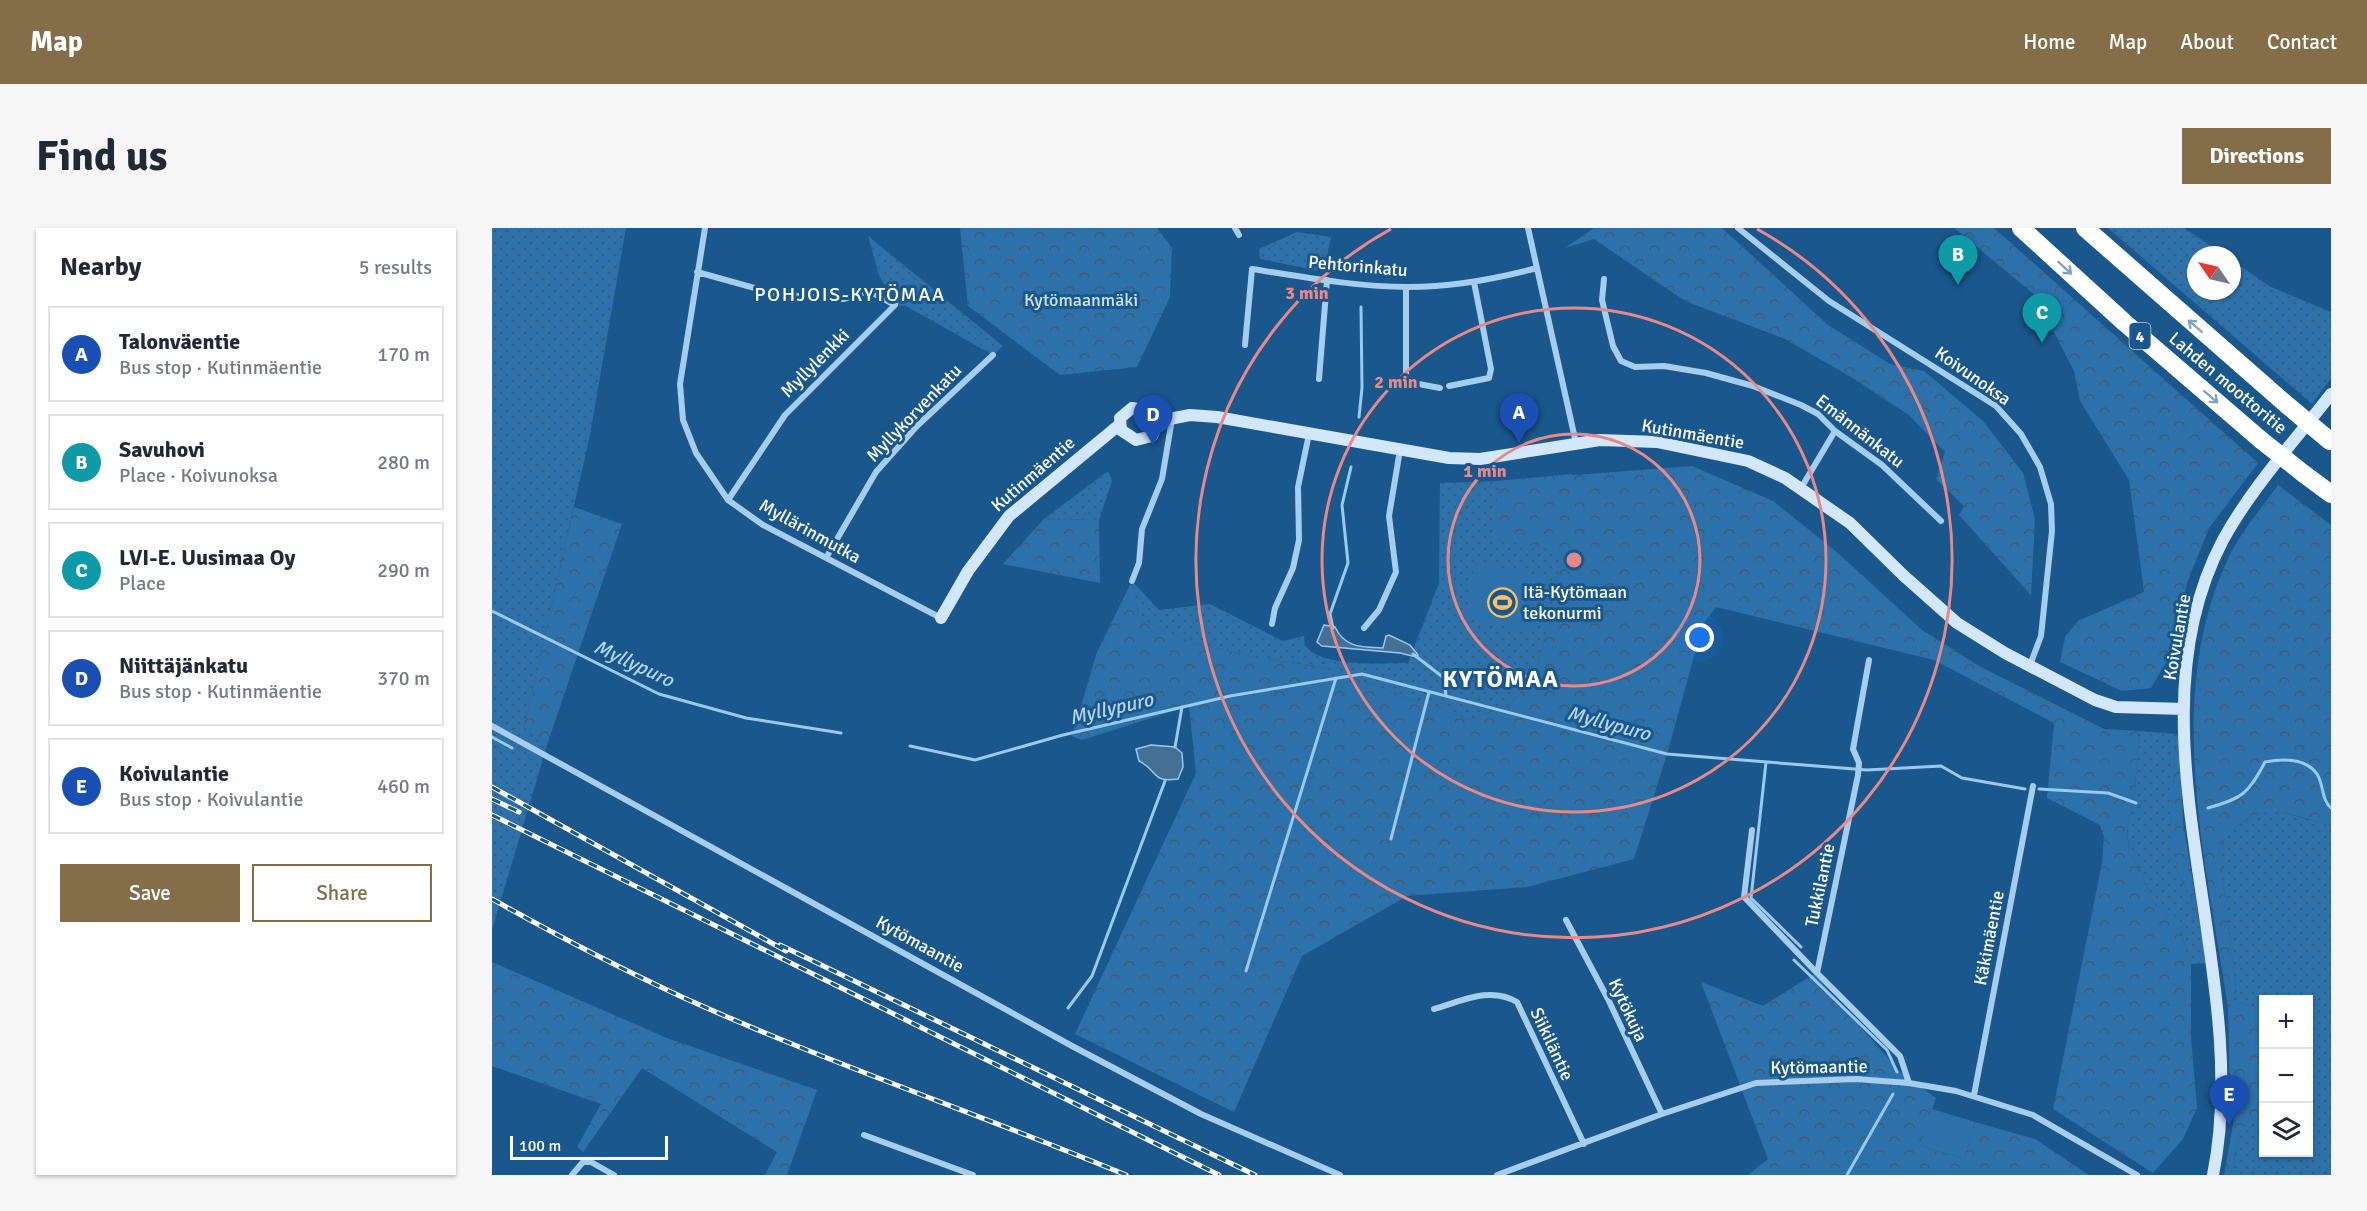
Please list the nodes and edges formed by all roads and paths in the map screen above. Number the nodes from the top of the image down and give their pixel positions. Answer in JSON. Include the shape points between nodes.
{"nodes":[{"id":1,"x":705,"y":228,"type":"edge"},
{"id":2,"x":1235,"y":228,"type":"edge"},
{"id":3,"x":1528,"y":228,"type":"edge"},
{"id":4,"x":1738,"y":228,"type":"edge"},
{"id":5,"x":2021,"y":228,"type":"edge"},
{"id":6,"x":2085,"y":228,"type":"edge"},
{"id":7,"x":1239,"y":236,"type":"dead end"},
{"id":8,"x":1537,"y":268,"type":"junction"},
{"id":9,"x":697,"y":272,"type":"junction"},
{"id":10,"x":1604,"y":279,"type":"dead end"},
{"id":11,"x":1327,"y":280,"type":"junction"},
{"id":12,"x":1474,"y":282,"type":"junction"},
{"id":13,"x":1406,"y":287,"type":"junction"},
{"id":14,"x":1245,"y":345,"type":"dead end"},
{"id":15,"x":993,"y":355,"type":"dead end"},
{"id":16,"x":1319,"y":379,"type":"dead end"},
{"id":17,"x":1449,"y":387,"type":"dead end"},
{"id":18,"x":1440,"y":388,"type":"dead end"},
{"id":19,"x":2331,"y":394,"type":"edge"},
{"id":20,"x":1172,"y":418,"type":"junction"},
{"id":21,"x":1159,"y":421,"type":"junction"},
{"id":22,"x":1119,"y":425,"type":"junction"},
{"id":23,"x":1835,"y":431,"type":"junction"},
{"id":24,"x":1309,"y":434,"type":"junction"},
{"id":25,"x":2330,"y":441,"type":"edge"},
{"id":26,"x":1576,"y":443,"type":"junction"},
{"id":27,"x":1400,"y":450,"type":"junction"},
{"id":28,"x":1801,"y":488,"type":"junction"},
{"id":29,"x":2331,"y":494,"type":"edge"},
{"id":30,"x":729,"y":500,"type":"junction"},
{"id":31,"x":1941,"y":521,"type":"dead end"},
{"id":32,"x":826,"y":558,"type":"junction"},
{"id":33,"x":1132,"y":581,"type":"dead end"},
{"id":34,"x":941,"y":618,"type":"joint"},
{"id":35,"x":1272,"y":624,"type":"dead end"},
{"id":36,"x":1364,"y":628,"type":"dead end"},
{"id":37,"x":1869,"y":660,"type":"dead end"},
{"id":38,"x":2030,"y":665,"type":"junction"},
{"id":39,"x":2184,"y":710,"type":"junction"},
{"id":40,"x":492,"y":726,"type":"edge"},
{"id":41,"x":2033,"y":786,"type":"dead end"},
{"id":42,"x":1752,"y":830,"type":"dead end"},
{"id":43,"x":1566,"y":920,"type":"dead end"},
{"id":44,"x":1817,"y":973,"type":"junction"},
{"id":45,"x":1434,"y":1008,"type":"dead end"},
{"id":46,"x":1909,"y":1083,"type":"junction"},
{"id":47,"x":1974,"y":1095,"type":"junction"},
{"id":48,"x":1662,"y":1114,"type":"junction"},
{"id":49,"x":864,"y":1135,"type":"dead end"},
{"id":50,"x":1584,"y":1143,"type":"junction"},
{"id":51,"x":572,"y":1175,"type":"edge"},
{"id":52,"x":614,"y":1175,"type":"edge"},
{"id":53,"x":973,"y":1175,"type":"edge"},
{"id":54,"x":1340,"y":1175,"type":"edge"},
{"id":55,"x":1497,"y":1175,"type":"edge"},
{"id":56,"x":2137,"y":1175,"type":"edge"},
{"id":57,"x":2213,"y":1175,"type":"edge"}],
"edges":[{"from":1,"to":9,"type":"street","name":"Myllärinmutka"},
{"from":2,"to":7,"type":"street"},
{"from":3,"to":8,"type":"street"},
{"from":4,"to":38,"type":"street","name":"Koivunoksa","via":[[1829,301],[1996,406],[2021,434],[2040,467],[2051,504],[2052,531],[2041,636]]},
{"from":5,"to":29,"type":"highway","name":"Lahden moottoritie","number":"4","one_way":true,"bridge":true,"via":[[2125,323]]},
{"from":25,"to":6,"type":"highway","name":"Lahden moottoritie","number":"4","one_way":true,"bridge":true},
{"from":8,"to":12,"type":"street","name":"Pehtorinkatu"},
{"from":8,"to":26,"type":"street"},
{"from":9,"to":30,"type":"street","name":"Myllärinmutka","via":[[680,384],[684,420],[696,453]]},
{"from":9,"to":30,"type":"street","name":"Myllylenkki","via":[[780,295],[844,299],[869,291],[895,305],[784,415]]},
{"from":10,"to":23,"type":"street","name":"Emännänkatu","via":[[1602,300],[1613,346],[1621,361],[1635,367],[1664,366],[1706,373],[1753,386],[1818,414]]},
{"from":11,"to":13,"type":"street","name":"Pehtorinkatu"},
{"from":11,"to":14,"type":"street","name":"Pehtorinkatu","via":[[1252,269]]},
{"from":11,"to":16,"type":"street"},
{"from":12,"to":13,"type":"street","name":"Pehtorinkatu"},
{"from":12,"to":17,"type":"street","via":[[1491,369],[1489,378]]},
{"from":13,"to":18,"type":"street","via":[[1406,377],[1418,386]]},
{"from":15,"to":32,"type":"street","name":"Myllykorvenkatu","via":[[917,426],[876,472]]},
{"from":19,"to":39,"type":"street","name":"Koivulantie","via":[[2265,475],[2223,540],[2201,597],[2193,631]]},
{"from":20,"to":21,"type":"street","name":"Kutinmäentie"},
{"from":20,"to":24,"type":"street","name":"Kutinmäentie","via":[[1217,417]]},
{"from":20,"to":33,"type":"street","via":[[1162,479],[1142,529]]},
{"from":21,"to":22,"type":"street","name":"Kutinmäentie","via":[[1144,410],[1132,408],[1123,414]]},
{"from":21,"to":22,"type":"street","via":[[1156,432],[1142,440],[1131,438]]},
{"from":22,"to":34,"type":"street","name":"Kutinmäentie","via":[[1009,516],[968,571]]},
{"from":23,"to":28,"type":"street"},
{"from":23,"to":31,"type":"street","name":"Emännänkatu","via":[[1882,465]]},
{"from":24,"to":27,"type":"street","name":"Kutinmäentie"},
{"from":24,"to":35,"type":"street","via":[[1298,488],[1299,540]]},
{"from":26,"to":27,"type":"street","name":"Kutinmäentie","via":[[1480,459]]},
{"from":26,"to":28,"type":"street","name":"Kutinmäentie","via":[[1657,442],[1713,452],[1748,461]]},
{"from":27,"to":36,"type":"street","via":[[1389,516],[1396,572],[1379,610]]},
{"from":28,"to":38,"type":"street","name":"Kutinmäentie","via":[[1856,528],[1957,623]]},
{"from":30,"to":32,"type":"street","name":"Myllärinmutka","via":[[763,525]]},
{"from":32,"to":34,"type":"street","name":"Myllärinmutka"},
{"from":37,"to":44,"type":"street","name":"Tukkilantie","via":[[1853,749],[1859,763],[1858,775]]},
{"from":38,"to":39,"type":"street","name":"Kutinmäentie","via":[[2094,700],[2116,707]]},
{"from":39,"to":57,"type":"street","name":"Koivulantie","via":[[2190,817],[2219,1007],[2222,1098]]},
{"from":40,"to":54,"type":"street","name":"Kytömaantie","via":[[1102,1062],[1201,1114]]},
{"from":41,"to":47,"type":"street","name":"Käkimäentie"},
{"from":42,"to":44,"type":"street","via":[[1744,897]]},
{"from":43,"to":48,"type":"street","name":"Kytökuja"},
{"from":44,"to":46,"type":"street","via":[[1900,1056]]},
{"from":45,"to":50,"type":"street","name":"Siikiläntie","via":[[1490,993],[1505,995],[1516,1002]]},
{"from":46,"to":47,"type":"street","name":"Kytömaantie"},
{"from":46,"to":48,"type":"street","name":"Kytömaantie","via":[[1836,1079],[1756,1083]]},
{"from":47,"to":56,"type":"street","name":"Kytömaantie","via":[[2033,1114]]},
{"from":48,"to":50,"type":"street","name":"Kytömaantie"},
{"from":49,"to":53,"type":"street"},
{"from":50,"to":55,"type":"street","name":"Kytömaantie"},
{"from":51,"to":52,"type":"street","via":[[583,1162],[591,1162]]}]}
